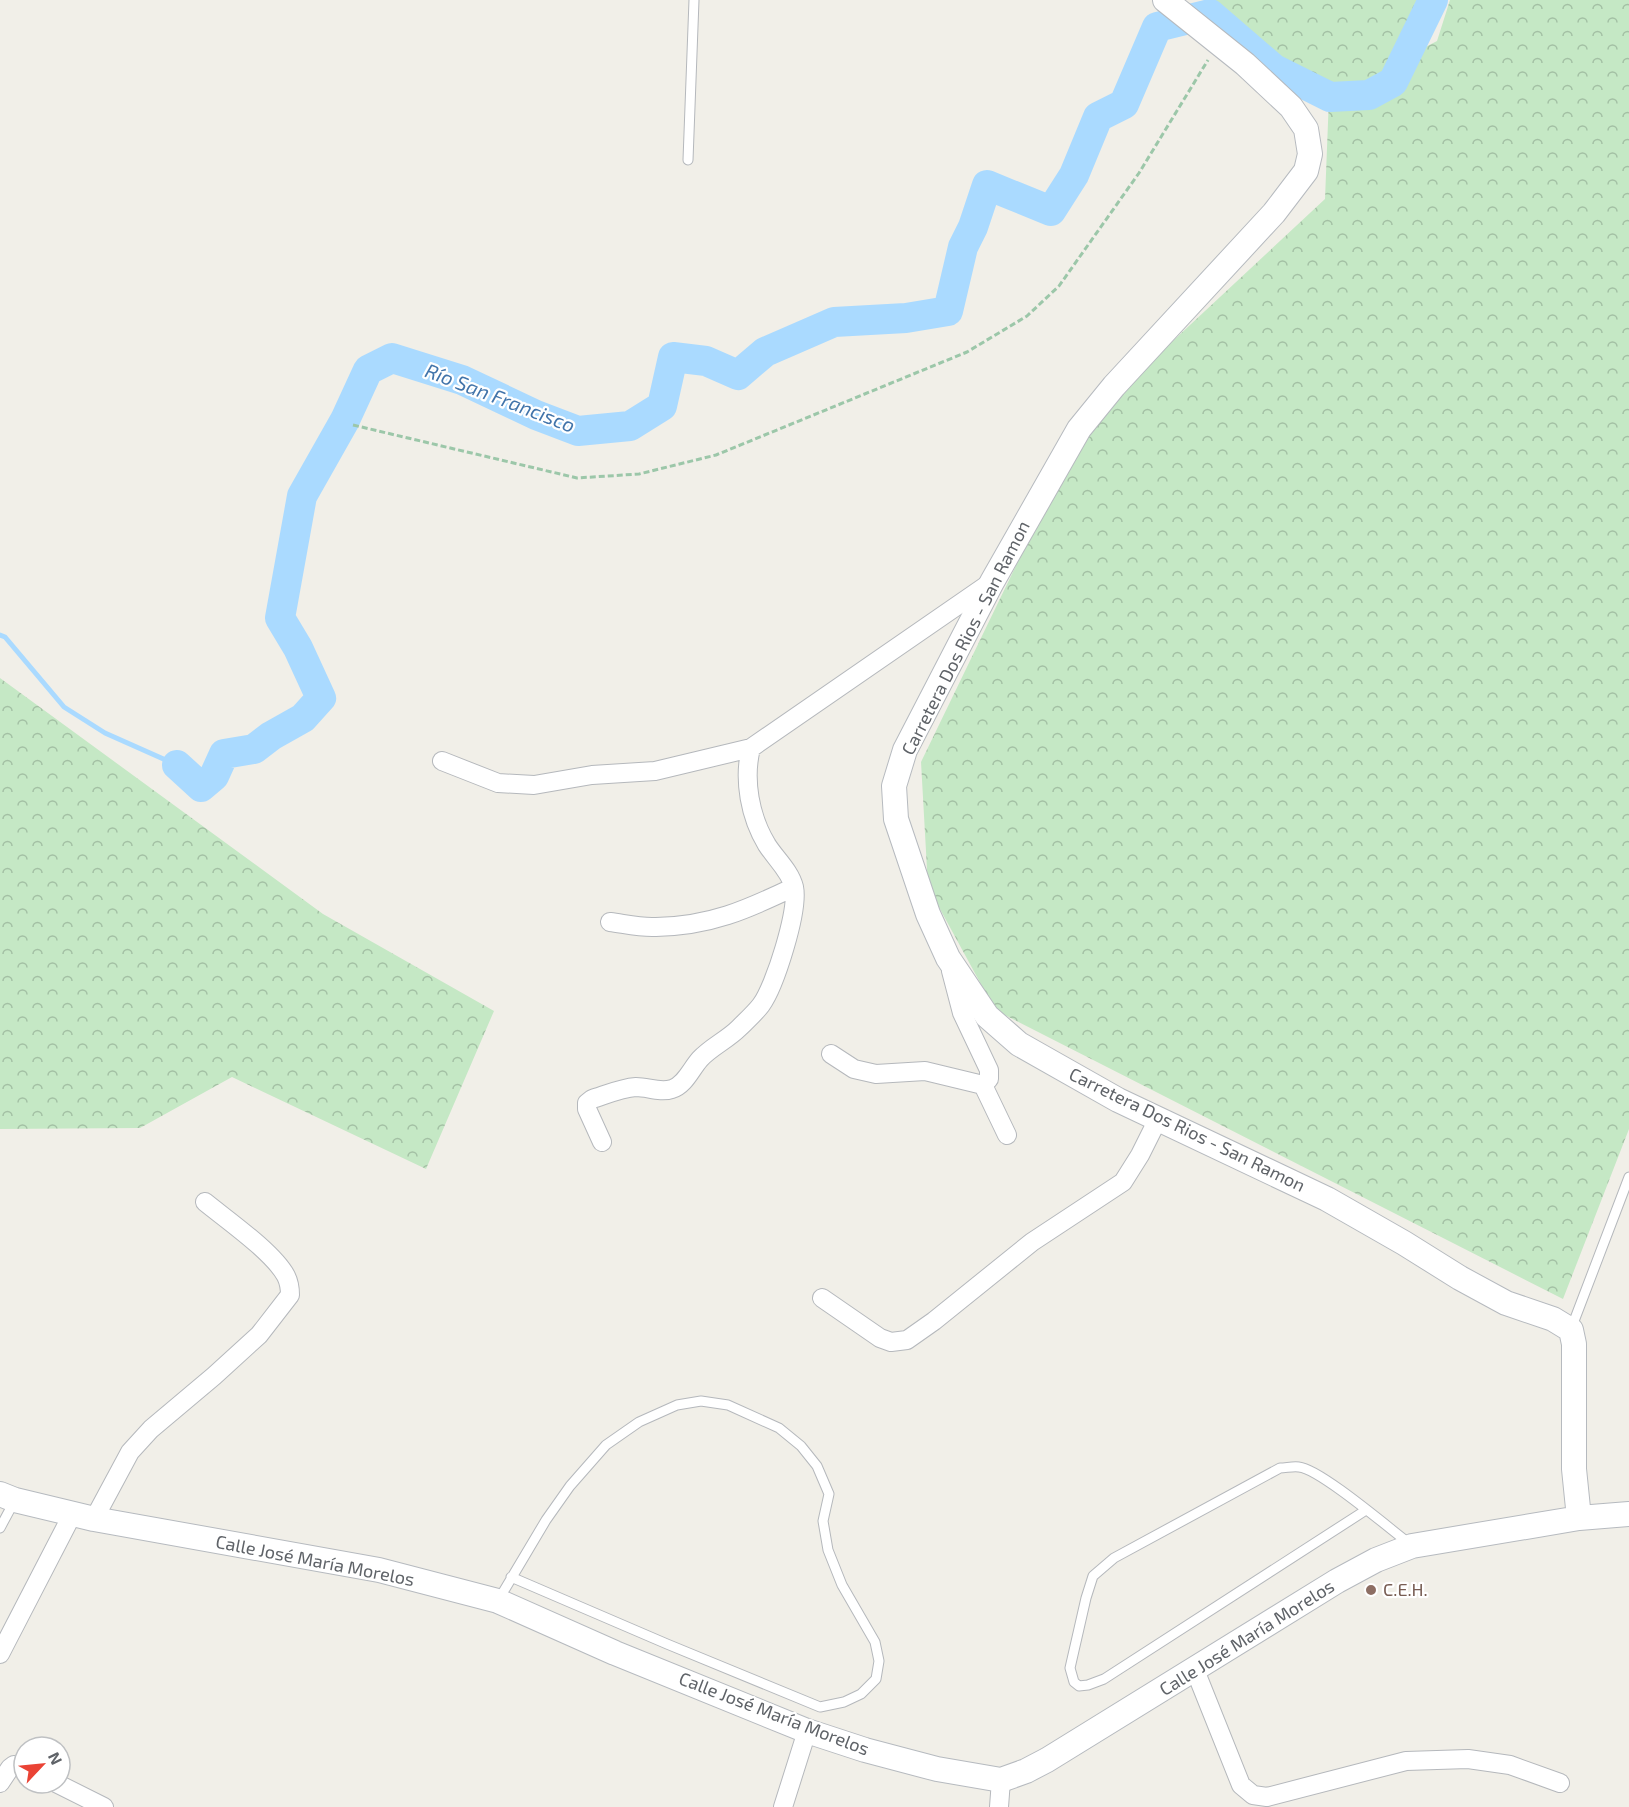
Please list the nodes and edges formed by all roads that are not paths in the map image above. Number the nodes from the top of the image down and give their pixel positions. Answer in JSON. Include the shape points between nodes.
{"nodes":[{"id":1,"x":694,"y":0,"type":"edge"},
{"id":2,"x":1168,"y":3,"type":"edge"},
{"id":3,"x":688,"y":160,"type":"dead end"},
{"id":4,"x":992,"y":582,"type":"junction"},
{"id":5,"x":751,"y":748,"type":"junction"},
{"id":6,"x":442,"y":761,"type":"dead end"},
{"id":7,"x":794,"y":887,"type":"junction"},
{"id":8,"x":610,"y":922,"type":"dead end"},
{"id":9,"x":948,"y":958,"type":"junction"},
{"id":10,"x":831,"y":1054,"type":"dead end"},
{"id":11,"x":983,"y":1086,"type":"junction"},
{"id":12,"x":1158,"y":1119,"type":"junction"},
{"id":13,"x":1007,"y":1135,"type":"dead end"},
{"id":14,"x":602,"y":1142,"type":"dead end"},
{"id":15,"x":1629,"y":1177,"type":"edge"},
{"id":16,"x":205,"y":1202,"type":"dead end"},
{"id":17,"x":822,"y":1298,"type":"dead end"},
{"id":18,"x":1571,"y":1330,"type":"junction"},
{"id":19,"x":8,"y":1497,"type":"edge"},
{"id":20,"x":1366,"y":1510,"type":"junction"},
{"id":21,"x":1629,"y":1515,"type":"edge"},
{"id":22,"x":84,"y":1516,"type":"junction"},
{"id":23,"x":1579,"y":1518,"type":"junction"},
{"id":24,"x":0,"y":1528,"type":"edge"},
{"id":25,"x":1412,"y":1546,"type":"junction"},
{"id":26,"x":511,"y":1577,"type":"junction"},
{"id":27,"x":498,"y":1601,"type":"junction"},
{"id":28,"x":0,"y":1654,"type":"edge"},
{"id":29,"x":1195,"y":1670,"type":"junction"},
{"id":30,"x":807,"y":1731,"type":"junction"},
{"id":31,"x":12,"y":1768,"type":"edge"},
{"id":32,"x":1001,"y":1780,"type":"junction"},
{"id":33,"x":0,"y":1783,"type":"edge"},
{"id":34,"x":1560,"y":1783,"type":"dead end"},
{"id":35,"x":72,"y":1791,"type":"edge"},
{"id":36,"x":104,"y":1807,"type":"edge"},
{"id":37,"x":783,"y":1807,"type":"edge"},
{"id":38,"x":999,"y":1807,"type":"edge"}],
"edges":[{"from":1,"to":3,"type":"lane"},
{"from":2,"to":4,"type":"street","name":"Carretera Dos Rios - San Ramon","via":[[1245,64],[1291,107],[1306,129],[1310,154],[1306,171],[1274,213],[1094,410],[1060,460]]},
{"from":4,"to":5,"type":"street"},
{"from":4,"to":9,"type":"street","name":"Carretera Dos Rios - San Ramon","via":[[905,750],[894,786],[897,819],[911,866]]},
{"from":5,"to":6,"type":"street","via":[[655,771],[592,775],[534,785],[498,783]]},
{"from":5,"to":7,"type":"street","via":[[746,767],[755,820]]},
{"from":7,"to":8,"type":"street","via":[[711,922],[655,927]]},
{"from":7,"to":14,"type":"street","via":[[794,911],[780,962],[762,1004],[700,1059],[676,1087],[661,1091],[626,1089],[587,1103]]},
{"from":9,"to":11,"type":"street","via":[[962,1013],[989,1070],[989,1079]]},
{"from":9,"to":12,"type":"street","name":"Carretera Dos Rios - San Ramon","via":[[987,1016],[1019,1044]]},
{"from":10,"to":11,"type":"street","via":[[854,1069],[876,1074],[925,1071]]},
{"from":11,"to":13,"type":"street"},
{"from":12,"to":17,"type":"street","via":[[1123,1182],[1032,1242],[907,1340],[891,1342],[880,1338]]},
{"from":12,"to":18,"type":"street","name":"Carretera Dos Rios - San Ramon","via":[[1327,1199],[1506,1303],[1553,1319]]},
{"from":15,"to":18,"type":"lane"},
{"from":16,"to":22,"type":"street","via":[[260,1246],[285,1274],[290,1295],[259,1335],[151,1429]]},
{"from":18,"to":23,"type":"street"},
{"from":19,"to":22,"type":"street","name":"Calle José María Morelos"},
{"from":19,"to":24,"type":"lane"},
{"from":20,"to":20,"type":"lane","via":[[1319,1475],[1300,1467],[1280,1468],[1114,1558],[1093,1576],[1070,1668],[1074,1682],[1079,1686],[1104,1679]]},
{"from":20,"to":25,"type":"lane"},
{"from":21,"to":23,"type":"street"},
{"from":22,"to":27,"type":"street","name":"Calle José María Morelos","via":[[379,1570]]},
{"from":22,"to":28,"type":"street"},
{"from":23,"to":25,"type":"street","name":"Calle José María Morelos"},
{"from":25,"to":29,"type":"street","name":"Calle José María Morelos","via":[[1337,1581]]},
{"from":26,"to":26,"type":"lane","via":[[570,1486],[606,1445],[639,1422],[676,1405],[701,1401],[728,1405],[779,1428],[817,1466],[828,1494],[823,1521],[828,1550],[842,1585],[875,1642],[879,1661],[876,1679],[861,1694],[820,1707]]},
{"from":26,"to":27,"type":"lane"},
{"from":27,"to":30,"type":"street","name":"Calle José María Morelos"},
{"from":29,"to":32,"type":"street","name":"Calle José María Morelos","via":[[1047,1760]]},
{"from":29,"to":34,"type":"street","via":[[1241,1785],[1253,1795],[1266,1797],[1406,1761],[1468,1759],[1510,1765]]},
{"from":30,"to":32,"type":"street","name":"Calle José María Morelos","via":[[865,1750]]},
{"from":30,"to":37,"type":"street"},
{"from":31,"to":33,"type":"street"},
{"from":32,"to":38,"type":"street"},
{"from":35,"to":36,"type":"street"}]}
